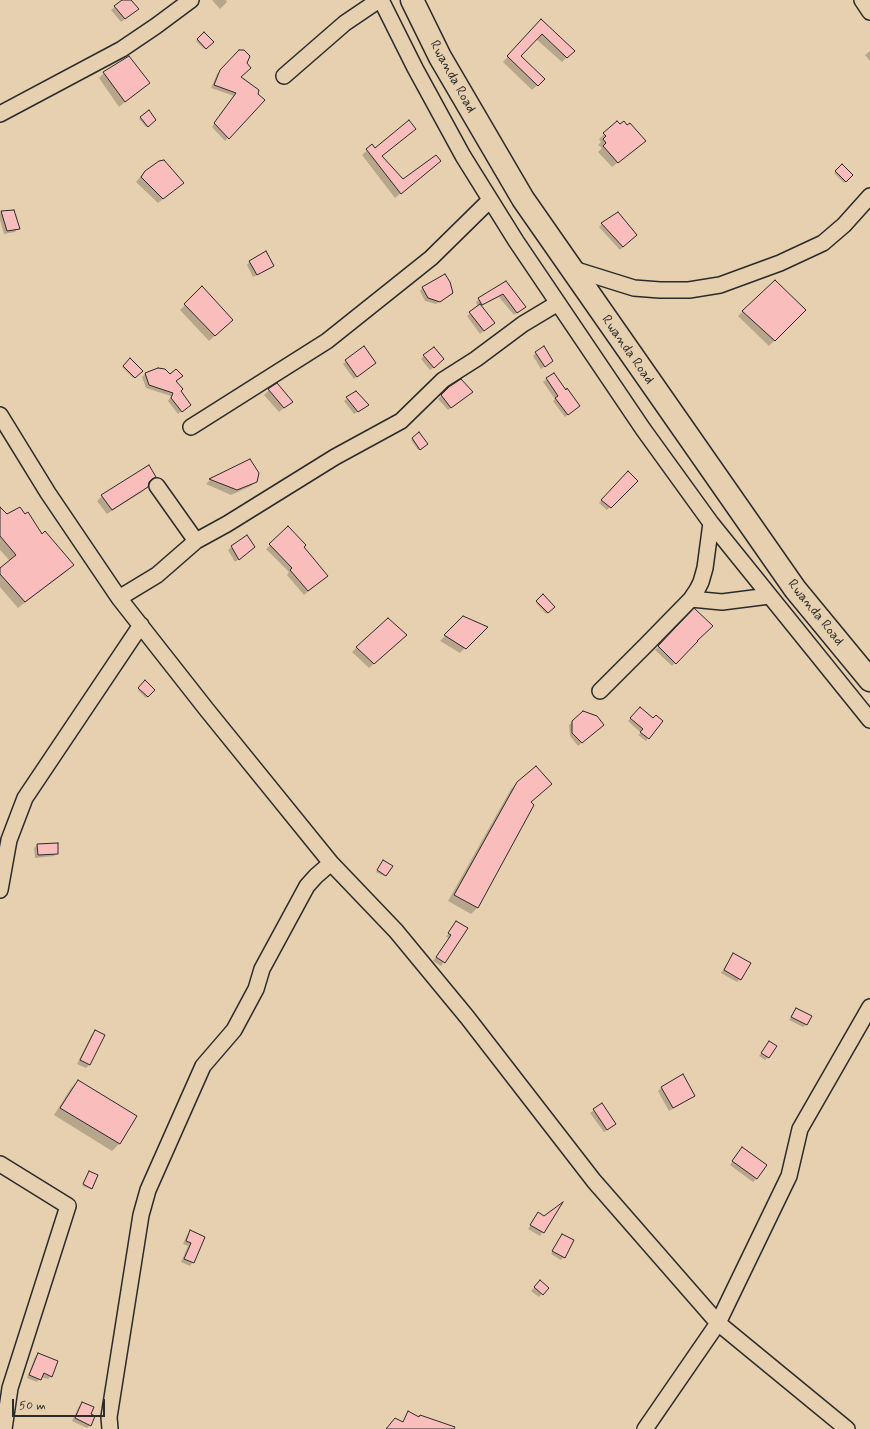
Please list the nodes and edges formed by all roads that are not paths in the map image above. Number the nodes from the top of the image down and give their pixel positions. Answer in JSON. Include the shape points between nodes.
{"nodes":[{"id":1,"x":191,"y":0,"type":"edge"},
{"id":2,"x":380,"y":0,"type":"edge"},
{"id":3,"x":412,"y":0,"type":"edge"},
{"id":4,"x":862,"y":0,"type":"edge"},
{"id":5,"x":870,"y":12,"type":"edge"},
{"id":6,"x":284,"y":76,"type":"dead end"},
{"id":7,"x":0,"y":114,"type":"edge"},
{"id":8,"x":870,"y":196,"type":"edge"},
{"id":9,"x":490,"y":200,"type":"junction"},
{"id":10,"x":569,"y":267,"type":"junction"},
{"id":11,"x":558,"y":303,"type":"junction"},
{"id":12,"x":0,"y":415,"type":"edge"},
{"id":13,"x":191,"y":427,"type":"dead end"},
{"id":14,"x":157,"y":486,"type":"dead end"},
{"id":15,"x":711,"y":523,"type":"junction"},
{"id":16,"x":196,"y":541,"type":"junction"},
{"id":17,"x":769,"y":596,"type":"junction"},
{"id":18,"x":118,"y":598,"type":"junction"},
{"id":19,"x":691,"y":599,"type":"junction"},
{"id":20,"x":141,"y":625,"type":"junction"},
{"id":21,"x":866,"y":671,"type":"edge"},
{"id":22,"x":600,"y":691,"type":"dead end"},
{"id":23,"x":870,"y":720,"type":"edge"},
{"id":24,"x":331,"y":863,"type":"junction"},
{"id":25,"x":0,"y":890,"type":"edge"},
{"id":26,"x":870,"y":1007,"type":"edge"},
{"id":27,"x":0,"y":1164,"type":"edge"},
{"id":28,"x":718,"y":1323,"type":"junction"},
{"id":29,"x":4,"y":1429,"type":"edge"},
{"id":30,"x":110,"y":1429,"type":"edge"},
{"id":31,"x":645,"y":1429,"type":"edge"},
{"id":32,"x":847,"y":1429,"type":"edge"}],
"edges":[{"from":1,"to":7,"type":"street","via":[[122,49]]},
{"from":2,"to":6,"type":"street","via":[[346,24]]},
{"from":2,"to":9,"type":"street","via":[[463,156]]},
{"from":3,"to":10,"type":"highway","name":"Rwanda Road","via":[[440,57],[522,199]]},
{"from":4,"to":5,"type":"street"},
{"from":8,"to":10,"type":"street","via":[[844,225],[823,243],[780,263],[720,285],[689,290],[634,288]]},
{"from":9,"to":11,"type":"street"},
{"from":9,"to":13,"type":"street","via":[[432,258],[327,341]]},
{"from":10,"to":21,"type":"highway","name":"Rwanda Road","via":[[795,589]]},
{"from":11,"to":15,"type":"street","via":[[643,429]]},
{"from":11,"to":16,"type":"street","via":[[523,324],[443,380],[401,420]]},
{"from":12,"to":18,"type":"street"},
{"from":14,"to":16,"type":"street"},
{"from":15,"to":17,"type":"street"},
{"from":15,"to":19,"type":"street","via":[[706,568]]},
{"from":16,"to":18,"type":"street","via":[[157,575]]},
{"from":17,"to":19,"type":"street","via":[[722,602]]},
{"from":17,"to":23,"type":"street"},
{"from":18,"to":20,"type":"street"},
{"from":19,"to":22,"type":"street"},
{"from":20,"to":24,"type":"street","via":[[206,710]]},
{"from":20,"to":25,"type":"street","via":[[25,798],[9,840]]},
{"from":24,"to":28,"type":"street","via":[[396,931],[470,1021],[594,1181]]},
{"from":24,"to":30,"type":"street","via":[[306,886],[262,969],[256,989],[234,1030],[203,1066],[148,1190],[140,1215],[109,1417]]},
{"from":26,"to":28,"type":"street","via":[[800,1129],[789,1176]]},
{"from":27,"to":29,"type":"street","via":[[68,1206],[10,1388]]},
{"from":28,"to":31,"type":"street"},
{"from":28,"to":32,"type":"street"}]}
